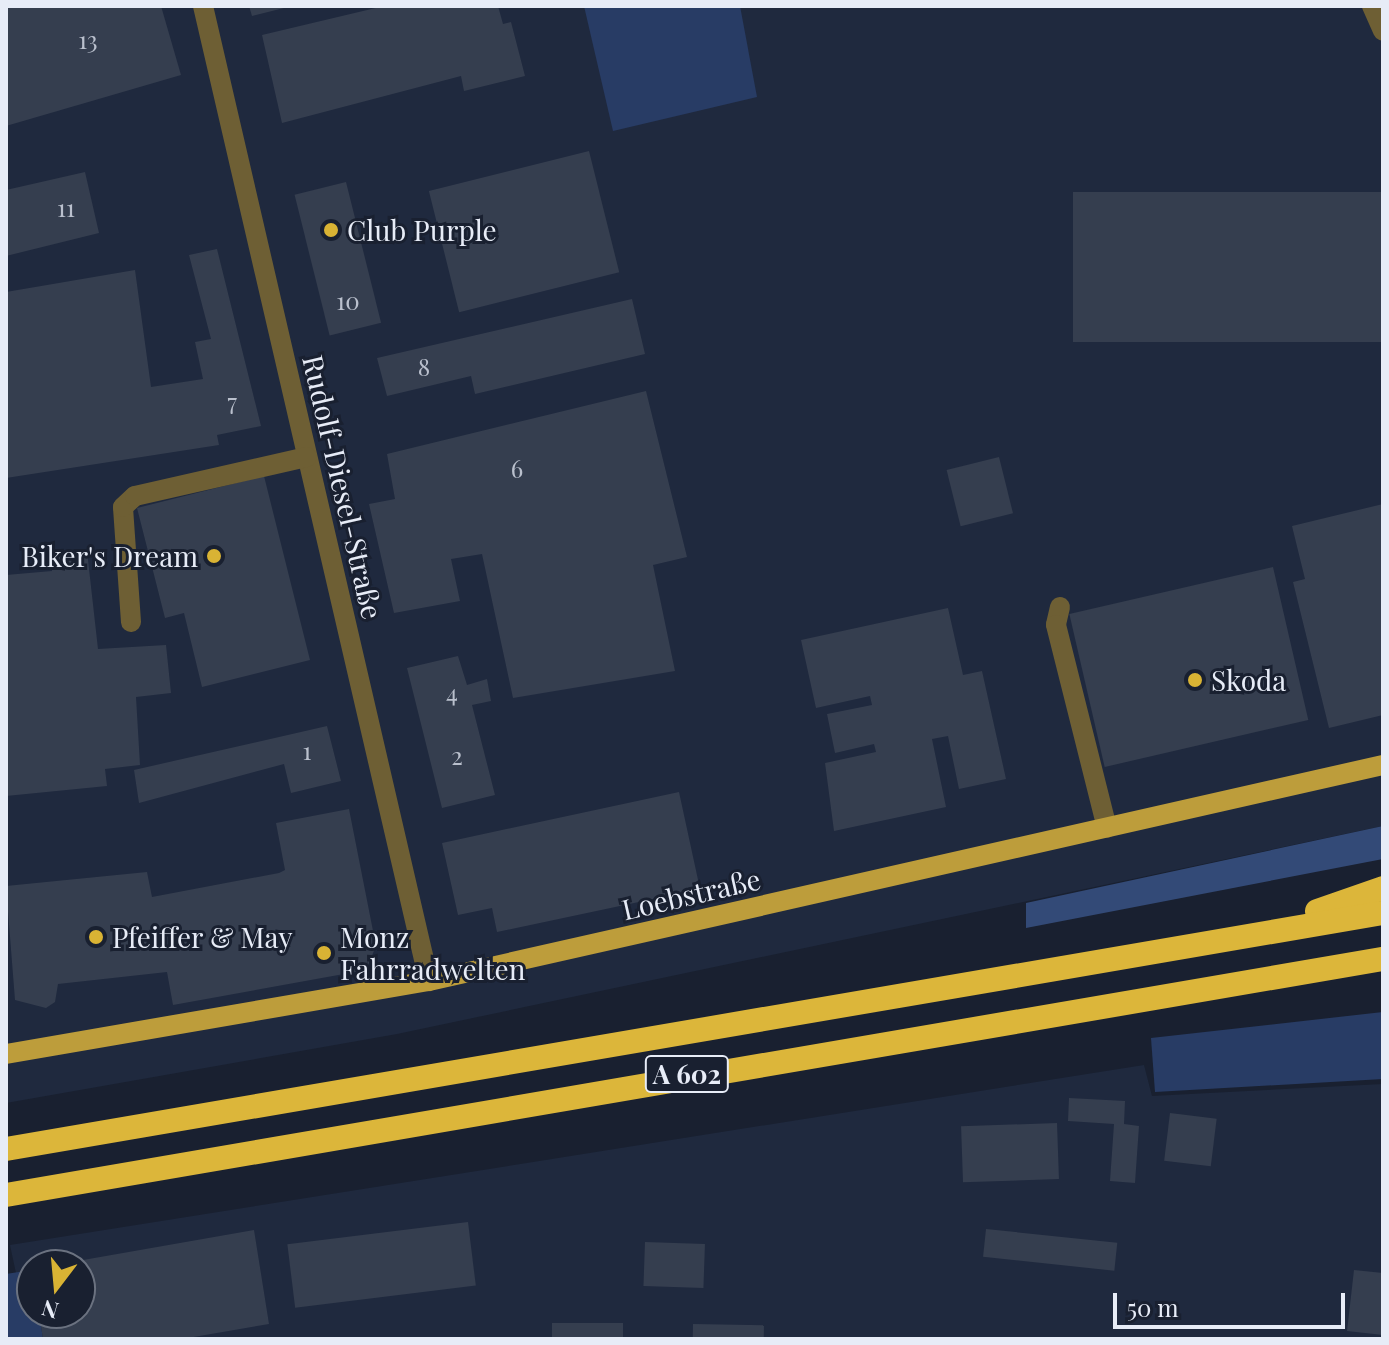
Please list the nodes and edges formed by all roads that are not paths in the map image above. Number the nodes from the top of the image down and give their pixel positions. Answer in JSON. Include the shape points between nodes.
{"nodes":[{"id":1,"x":203,"y":6,"type":"edge"},
{"id":2,"x":1372,"y":6,"type":"edge"},
{"id":3,"x":1383,"y":31,"type":"edge"},
{"id":4,"x":307,"y":457,"type":"junction"},
{"id":5,"x":1060,"y":607,"type":"dead end"},
{"id":6,"x":131,"y":622,"type":"dead end"},
{"id":7,"x":1383,"y":765,"type":"edge"},
{"id":8,"x":1107,"y":828,"type":"junction"},
{"id":9,"x":1383,"y":888,"type":"edge"},
{"id":10,"x":1383,"y":913,"type":"edge"},
{"id":11,"x":1266,"y":929,"type":"junction"},
{"id":12,"x":1378,"y":961,"type":"edge"},
{"id":13,"x":429,"y":981,"type":"junction"},
{"id":14,"x":6,"y":1054,"type":"edge"},
{"id":15,"x":6,"y":1149,"type":"edge"},
{"id":16,"x":6,"y":1195,"type":"edge"}],
"edges":[{"from":1,"to":4,"type":"street","name":"Rudolf-Diesel-Straße"},
{"from":2,"to":3,"type":"street"},
{"from":4,"to":6,"type":"street","via":[[135,496],[123,507]]},
{"from":4,"to":13,"type":"street","name":"Rudolf-Diesel-Straße"},
{"from":5,"to":8,"type":"street","via":[[1056,625]]},
{"from":7,"to":8,"type":"main road","name":"Loebstraße"},
{"from":8,"to":13,"type":"main road","name":"Loebstraße"},
{"from":9,"to":11,"type":"highway"},
{"from":10,"to":11,"type":"highway","number":"A 602"},
{"from":11,"to":15,"type":"highway","number":"A 602"},
{"from":12,"to":16,"type":"highway","number":"A 602"},
{"from":13,"to":14,"type":"main road","name":"Loebstraße"}]}
